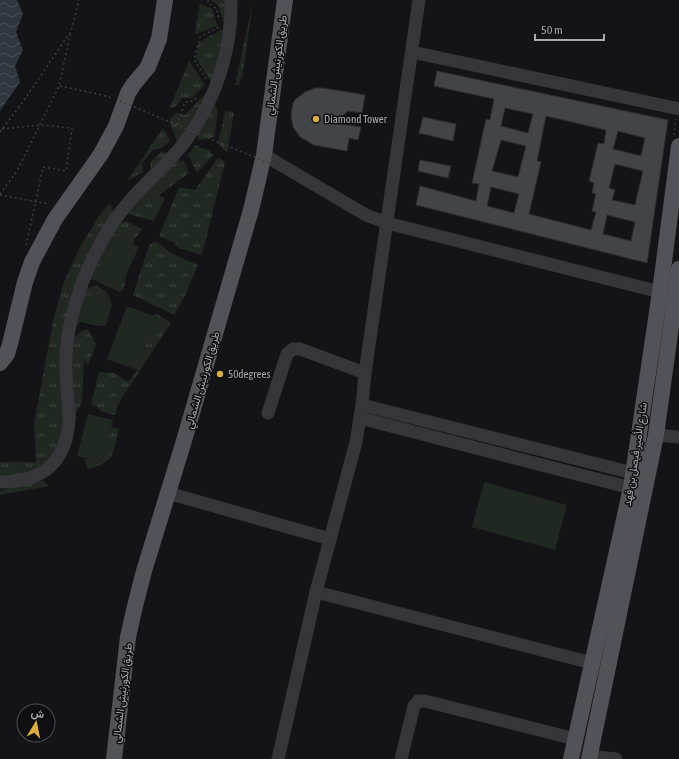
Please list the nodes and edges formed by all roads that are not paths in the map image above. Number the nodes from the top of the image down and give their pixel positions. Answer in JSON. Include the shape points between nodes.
{"nodes":[{"id":1,"x":165,"y":0,"type":"edge"},
{"id":2,"x":231,"y":0,"type":"edge"},
{"id":3,"x":285,"y":0,"type":"edge"},
{"id":4,"x":419,"y":0,"type":"edge"},
{"id":5,"x":412,"y":52,"type":"junction"},
{"id":6,"x":679,"y":109,"type":"edge"},
{"id":7,"x":679,"y":146,"type":"edge"},
{"id":8,"x":269,"y":160,"type":"junction"},
{"id":9,"x":387,"y":223,"type":"junction"},
{"id":10,"x":679,"y":269,"type":"edge"},
{"id":11,"x":660,"y":292,"type":"junction"},
{"id":12,"x":0,"y":363,"type":"edge"},
{"id":13,"x":365,"y":373,"type":"junction"},
{"id":14,"x":362,"y":404,"type":"junction"},
{"id":15,"x":268,"y":412,"type":"dead end"},
{"id":16,"x":360,"y":418,"type":"junction"},
{"id":17,"x":656,"y":435,"type":"junction"},
{"id":18,"x":679,"y":437,"type":"edge"},
{"id":19,"x":632,"y":480,"type":"junction"},
{"id":20,"x":0,"y":482,"type":"edge"},
{"id":21,"x":168,"y":493,"type":"junction"},
{"id":22,"x":330,"y":538,"type":"junction"},
{"id":23,"x":316,"y":592,"type":"junction"},
{"id":24,"x":592,"y":663,"type":"junction"},
{"id":25,"x":575,"y":740,"type":"junction"},
{"id":26,"x":589,"y":757,"type":"edge"},
{"id":27,"x":114,"y":759,"type":"edge"},
{"id":28,"x":278,"y":759,"type":"edge"},
{"id":29,"x":401,"y":759,"type":"edge"},
{"id":30,"x":571,"y":759,"type":"edge"},
{"id":31,"x":616,"y":759,"type":"edge"}],
"edges":[{"from":1,"to":12,"type":"main road","via":[[159,39],[148,67],[128,92],[116,126],[101,154],[55,219],[32,262],[7,354]]},
{"from":2,"to":20,"type":"street","via":[[228,41],[220,75],[207,106],[189,137],[134,195],[110,226],[92,260],[77,298],[68,335],[66,358],[70,420],[60,457],[47,470],[32,477]]},
{"from":3,"to":8,"type":"main road","name":"طريق الكورنيش الشمالي"},
{"from":4,"to":5,"type":"street"},
{"from":5,"to":6,"type":"street"},
{"from":5,"to":9,"type":"street"},
{"from":7,"to":11,"type":"main road","name":"شارع الأمير فيصل بن فهد"},
{"from":8,"to":9,"type":"street","via":[[366,215]]},
{"from":8,"to":21,"type":"main road","name":"طريق الكورنيش الشمالي","via":[[251,210]]},
{"from":9,"to":11,"type":"street"},
{"from":9,"to":13,"type":"street"},
{"from":10,"to":17,"type":"main road","name":"شارع الأمير فيصل بن فهد"},
{"from":11,"to":19,"type":"main road","name":"شارع الأمير فيصل بن فهد"},
{"from":13,"to":14,"type":"street"},
{"from":13,"to":15,"type":"street","via":[[300,349],[293,349],[287,354]]},
{"from":14,"to":16,"type":"street"},
{"from":14,"to":19,"type":"street"},
{"from":16,"to":19,"type":"street"},
{"from":16,"to":22,"type":"street"},
{"from":17,"to":18,"type":"street"},
{"from":17,"to":26,"type":"main road","name":"شارع الأمير فيصل بن فهد"},
{"from":19,"to":24,"type":"main road","name":"شارع الأمير فيصل بن فهد"},
{"from":21,"to":22,"type":"street"},
{"from":21,"to":27,"type":"main road","name":"طريق الكورنيش الشمالي","via":[[139,588],[128,637]]},
{"from":22,"to":23,"type":"street"},
{"from":23,"to":24,"type":"street"},
{"from":23,"to":28,"type":"street"},
{"from":24,"to":25,"type":"main road","name":"شارع الأمير فيصل بن فهد"},
{"from":25,"to":29,"type":"street","via":[[418,701],[414,706]]},
{"from":25,"to":30,"type":"main road","name":"شارع الأمير فيصل بن فهد"},
{"from":26,"to":31,"type":"street"}]}
